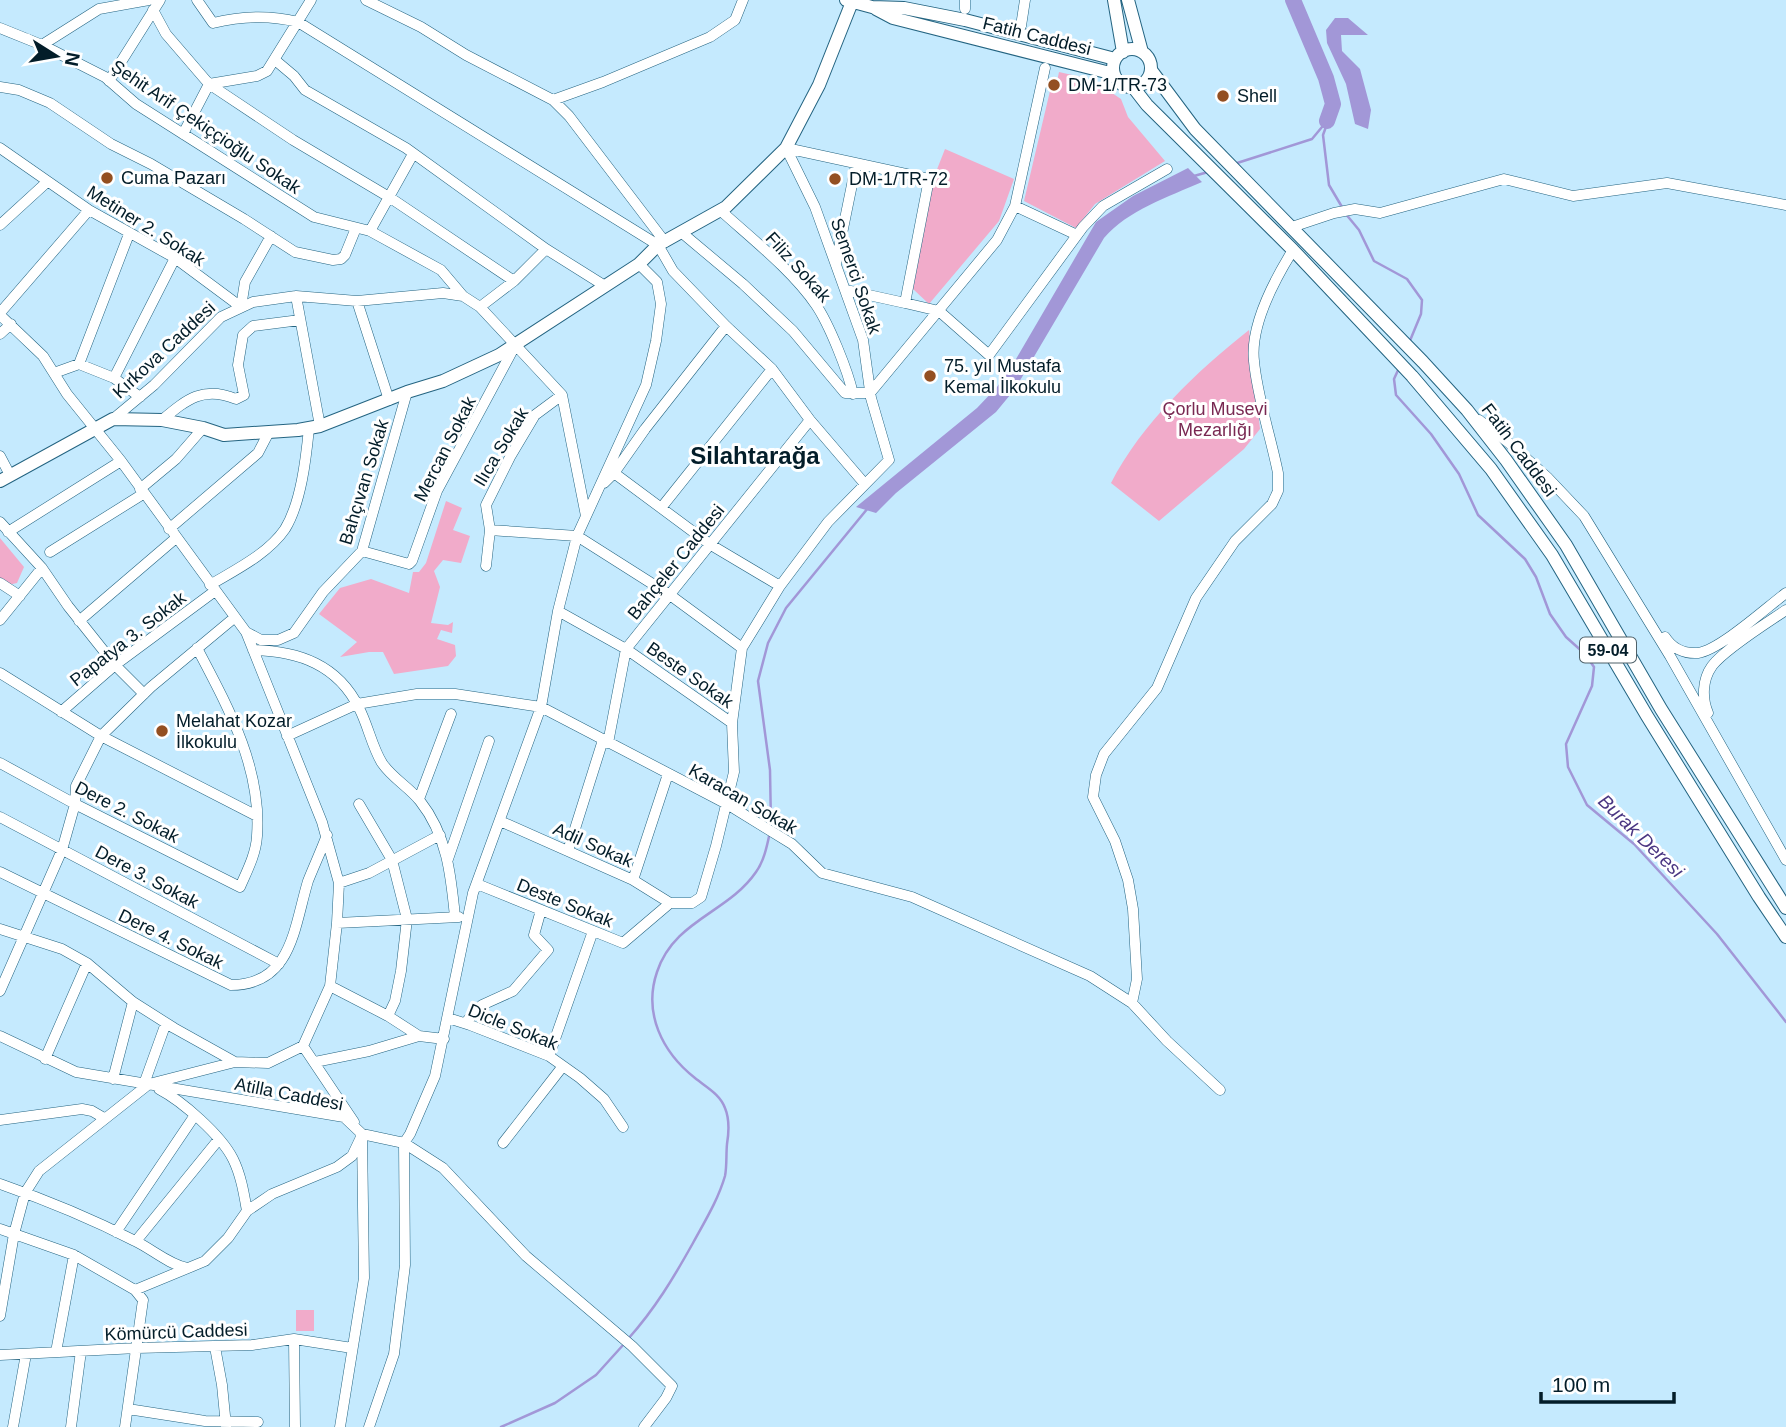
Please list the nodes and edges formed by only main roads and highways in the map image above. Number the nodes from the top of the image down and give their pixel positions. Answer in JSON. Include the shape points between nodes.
{"nodes":[{"id":1,"x":1114,"y":0,"type":"edge"},
{"id":2,"x":1128,"y":0,"type":"edge"},
{"id":3,"x":858,"y":3,"type":"edge"},
{"id":4,"x":1142,"y":52,"type":"junction"},
{"id":5,"x":1119,"y":55,"type":"junction"},
{"id":6,"x":1093,"y":68,"type":"junction"},
{"id":7,"x":1151,"y":70,"type":"junction"},
{"id":8,"x":1114,"y":74,"type":"junction"},
{"id":9,"x":1133,"y":87,"type":"junction"},
{"id":10,"x":1147,"y":105,"type":"junction"},
{"id":11,"x":5,"y":478,"type":"edge"},
{"id":12,"x":1786,"y":908,"type":"edge"},
{"id":13,"x":1786,"y":937,"type":"edge"}],
"edges":[{"from":1,"to":5,"type":"main road"},
{"from":2,"to":4,"type":"main road"},
{"from":3,"to":5,"type":"main road","name":"Fatih Caddesi","via":[[904,8]]},
{"from":3,"to":6,"type":"main road","name":"Fatih Caddesi","via":[[893,18]]},
{"from":3,"to":11,"type":"main road","name":"Kırkova Caddesi","via":[[786,149],[720,211],[662,244],[639,264],[516,344],[443,381],[314,427],[224,435],[162,420],[113,419]]},
{"from":4,"to":5,"type":"main road","via":[[1131,49]]},
{"from":4,"to":7,"type":"main road"},
{"from":5,"to":8,"type":"main road"},
{"from":6,"to":8,"type":"main road","name":"Fatih Caddesi"},
{"from":6,"to":10,"type":"main road"},
{"from":7,"to":9,"type":"main road","via":[[1147,80]]},
{"from":7,"to":12,"type":"main road","name":"Fatih Caddesi","number":"59-04","via":[[1195,129],[1466,410],[1566,545],[1661,709]]},
{"from":8,"to":9,"type":"main road","via":[[1119,82]]},
{"from":9,"to":10,"type":"main road"},
{"from":10,"to":13,"type":"main road","name":"Fatih Caddesi","number":"59-04","via":[[1293,250],[1412,376],[1491,469],[1552,555]]}]}
